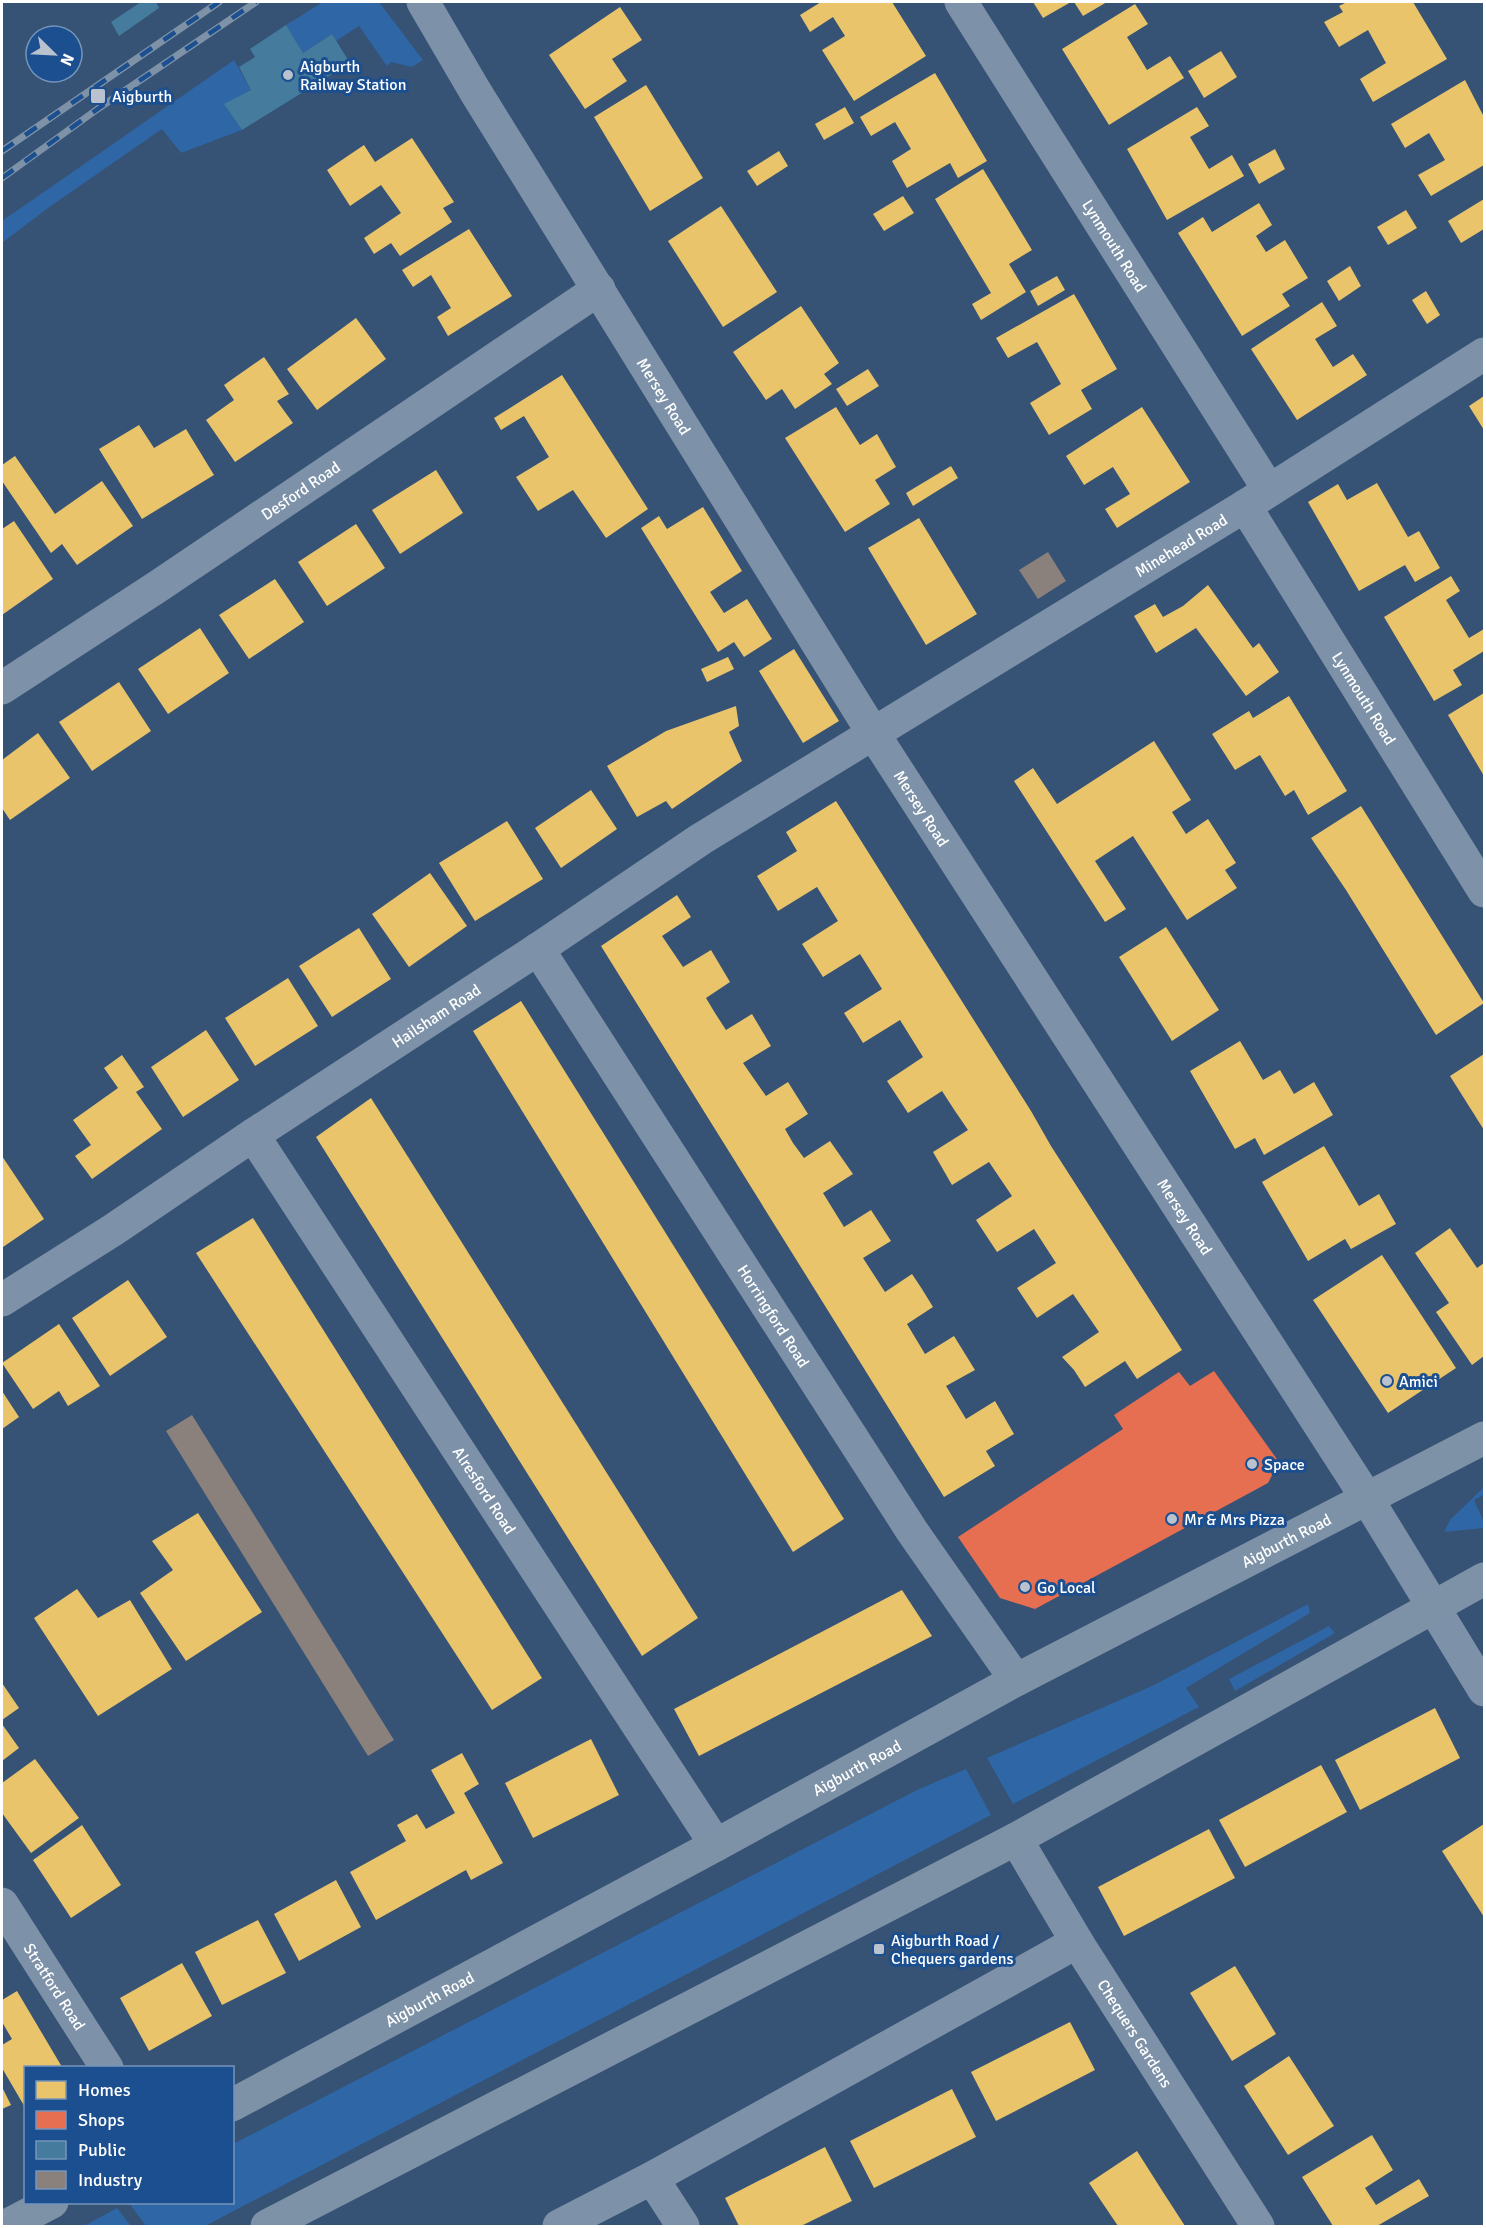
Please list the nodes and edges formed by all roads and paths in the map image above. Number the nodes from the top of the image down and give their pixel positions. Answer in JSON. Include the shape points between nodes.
{"nodes":[{"id":1,"x":423,"y":2,"type":"edge"},
{"id":2,"x":961,"y":2,"type":"edge"},
{"id":3,"x":599,"y":290,"type":"junction"},
{"id":4,"x":1485,"y":354,"type":"edge"},
{"id":5,"x":1257,"y":498,"type":"junction"},
{"id":6,"x":2,"y":688,"type":"edge"},
{"id":7,"x":873,"y":733,"type":"junction"},
{"id":8,"x":1485,"y":891,"type":"edge"},
{"id":9,"x":538,"y":949,"type":"junction"},
{"id":10,"x":253,"y":1135,"type":"junction"},
{"id":11,"x":2,"y":1300,"type":"edge"},
{"id":12,"x":1485,"y":1438,"type":"edge"},
{"id":13,"x":1368,"y":1500,"type":"junction"},
{"id":14,"x":1485,"y":1579,"type":"edge"},
{"id":15,"x":1432,"y":1607,"type":"junction"},
{"id":16,"x":1016,"y":1680,"type":"junction"},
{"id":17,"x":1485,"y":1690,"type":"edge"},
{"id":18,"x":1016,"y":1839,"type":"junction"},
{"id":19,"x":716,"y":1845,"type":"junction"},
{"id":20,"x":2,"y":1904,"type":"edge"},
{"id":21,"x":1077,"y":1942,"type":"junction"},
{"id":22,"x":106,"y":2066,"type":"edge"},
{"id":23,"x":234,"y":2104,"type":"edge"},
{"id":24,"x":652,"y":2178,"type":"junction"},
{"id":25,"x":48,"y":2204,"type":"edge"},
{"id":26,"x":6,"y":2226,"type":"edge"},
{"id":27,"x":267,"y":2226,"type":"edge"},
{"id":28,"x":559,"y":2226,"type":"edge"},
{"id":29,"x":683,"y":2226,"type":"edge"},
{"id":30,"x":1258,"y":2226,"type":"edge"}],
"edges":[{"from":1,"to":3,"type":"street","name":"Mersey Road"},
{"from":2,"to":5,"type":"street","name":"Lynmouth Road"},
{"from":3,"to":6,"type":"street","name":"Desford Road"},
{"from":3,"to":7,"type":"street","name":"Mersey Road"},
{"from":4,"to":5,"type":"street","name":"Minehead Road"},
{"from":5,"to":7,"type":"street","name":"Minehead Road"},
{"from":5,"to":8,"type":"street","name":"Lynmouth Road"},
{"from":7,"to":9,"type":"street","name":"Hailsham Road","via":[[701,839]]},
{"from":7,"to":13,"type":"street","name":"Mersey Road"},
{"from":9,"to":10,"type":"street","name":"Hailsham Road"},
{"from":9,"to":16,"type":"street","name":"Horringford Road","via":[[912,1531]]},
{"from":10,"to":11,"type":"street","name":"Hailsham Road"},
{"from":10,"to":19,"type":"street","name":"Alresford Road"},
{"from":12,"to":13,"type":"highway","name":"Aigburth Road"},
{"from":13,"to":15,"type":"street","name":"Mersey Road"},
{"from":13,"to":16,"type":"highway","name":"Aigburth Road"},
{"from":14,"to":15,"type":"highway"},
{"from":15,"to":17,"type":"street","name":"Mersey Road"},
{"from":15,"to":18,"type":"highway"},
{"from":16,"to":19,"type":"highway","name":"Aigburth Road"},
{"from":18,"to":21,"type":"street","name":"Chequers Gardens"},
{"from":18,"to":27,"type":"highway"},
{"from":19,"to":23,"type":"highway","name":"Aigburth Road"},
{"from":20,"to":22,"type":"street","name":"Stratford Road"},
{"from":21,"to":24,"type":"street"},
{"from":21,"to":30,"type":"street","name":"Chequers Gardens"},
{"from":24,"to":28,"type":"street"},
{"from":24,"to":29,"type":"street"},
{"from":25,"to":26,"type":"highway"}]}
